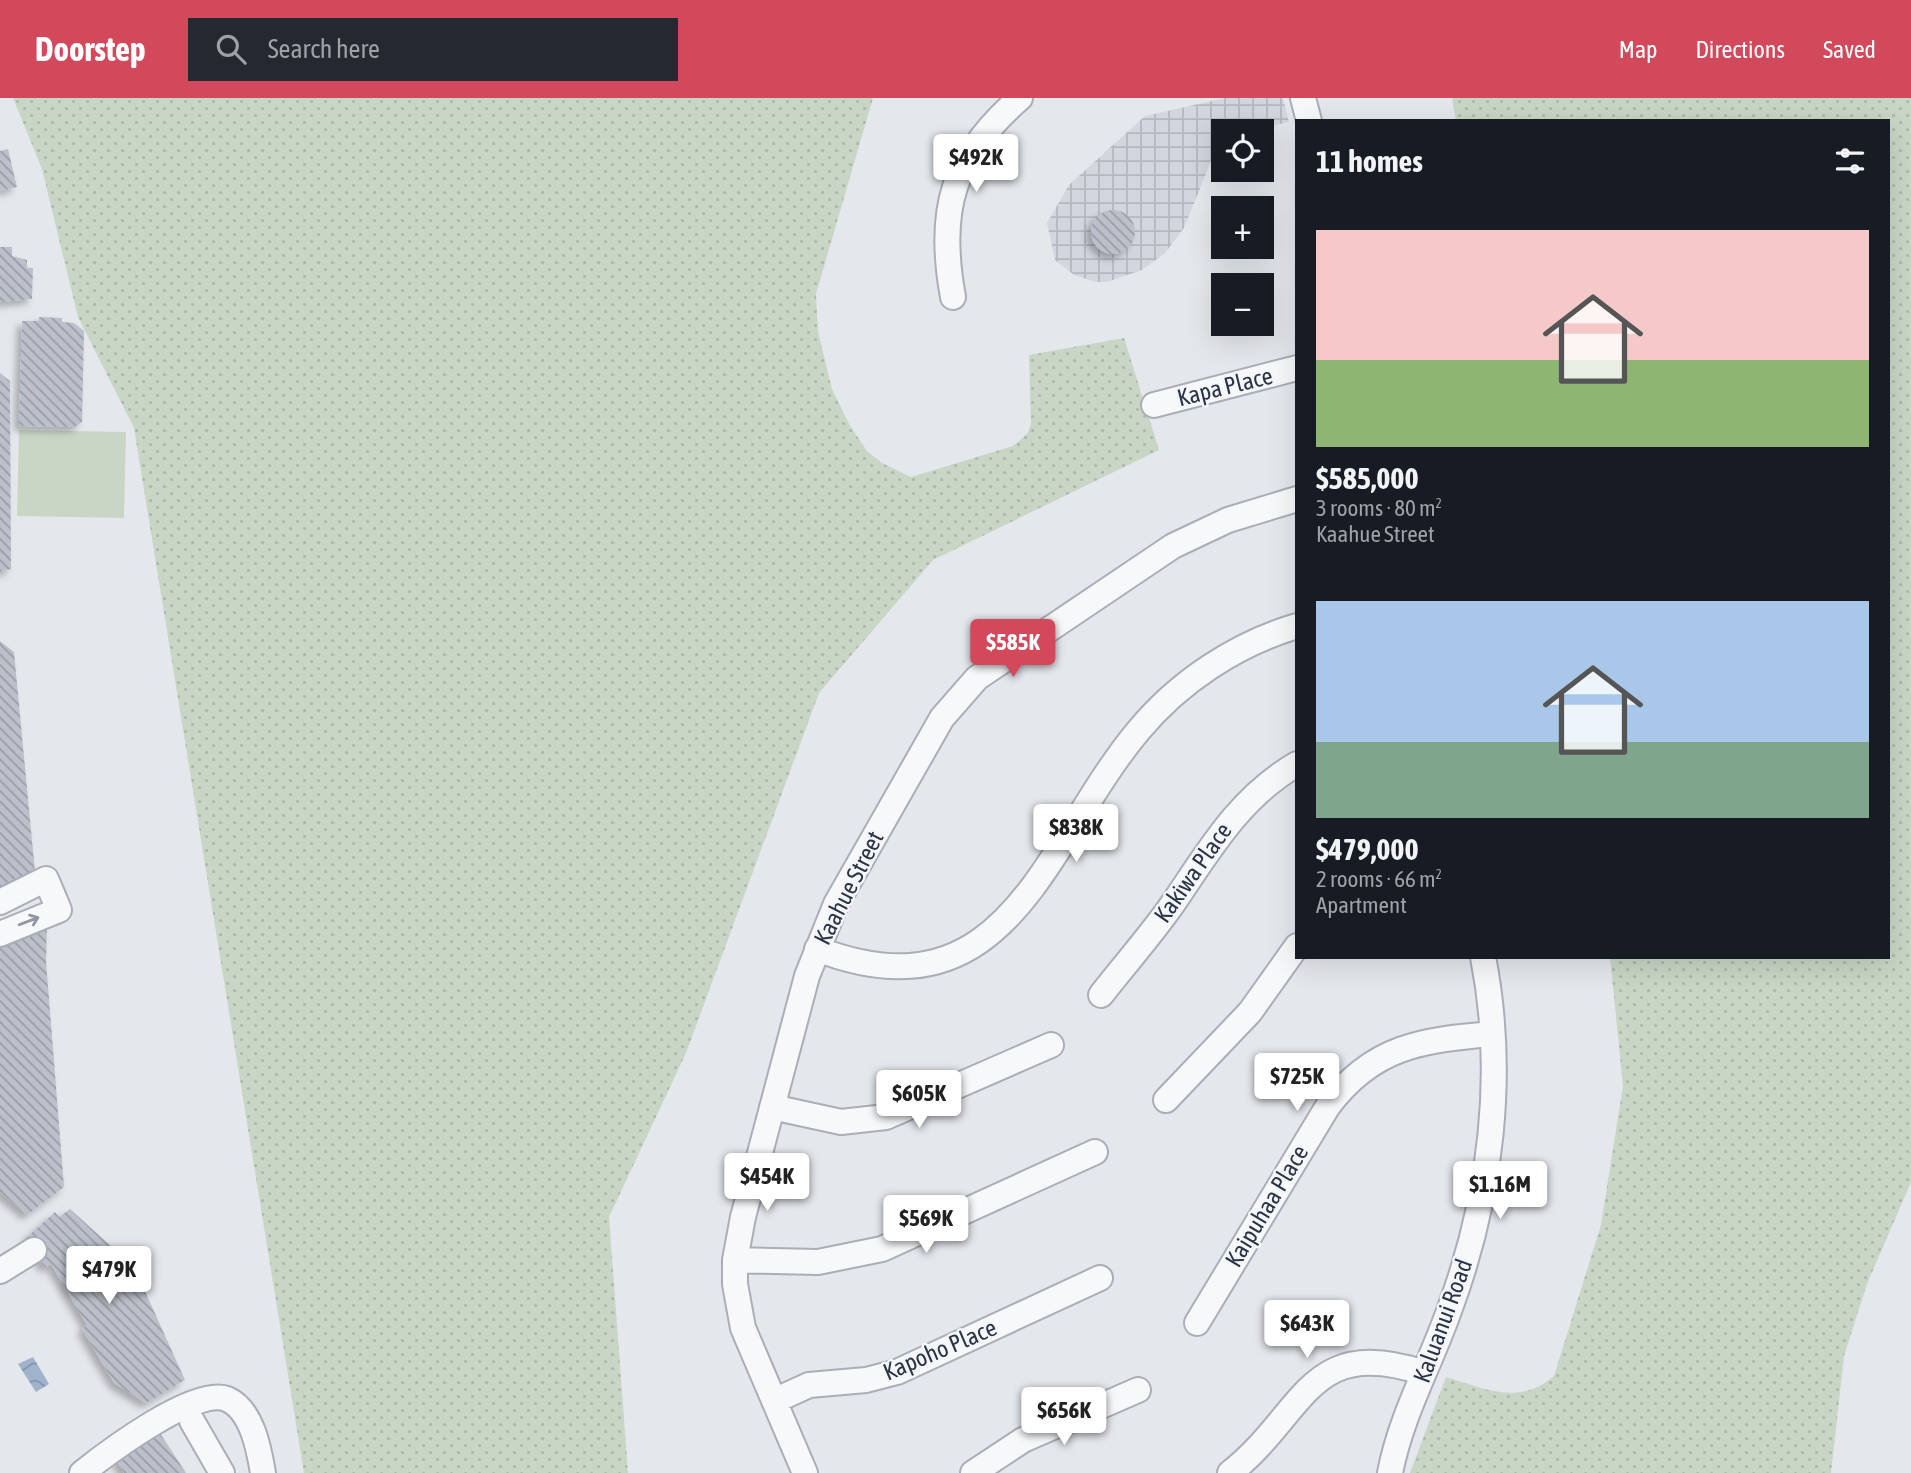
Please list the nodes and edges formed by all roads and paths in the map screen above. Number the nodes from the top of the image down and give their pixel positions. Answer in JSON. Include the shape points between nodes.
{"nodes":[{"id":1,"x":1020,"y":98,"type":"edge"},
{"id":2,"x":1303,"y":98,"type":"edge"},
{"id":3,"x":1308,"y":119,"type":"edge"},
{"id":4,"x":953,"y":297,"type":"dead end"},
{"id":5,"x":1295,"y":369,"type":"edge"},
{"id":6,"x":1154,"y":405,"type":"dead end"},
{"id":7,"x":1295,"y":500,"type":"edge"},
{"id":8,"x":1295,"y":627,"type":"edge"},
{"id":9,"x":1295,"y":765,"type":"edge"},
{"id":10,"x":0,"y":902,"type":"edge"},
{"id":11,"x":0,"y":934,"type":"edge"},
{"id":12,"x":817,"y":949,"type":"junction"},
{"id":13,"x":1295,"y":949,"type":"edge"},
{"id":14,"x":1483,"y":959,"type":"edge"},
{"id":15,"x":1101,"y":995,"type":"dead end"},
{"id":16,"x":1492,"y":1034,"type":"junction"},
{"id":17,"x":1051,"y":1045,"type":"dead end"},
{"id":18,"x":1166,"y":1100,"type":"dead end"},
{"id":19,"x":772,"y":1107,"type":"junction"},
{"id":20,"x":1095,"y":1152,"type":"dead end"},
{"id":21,"x":34,"y":1250,"type":"dead end"},
{"id":22,"x":735,"y":1260,"type":"junction"},
{"id":23,"x":0,"y":1271,"type":"edge"},
{"id":24,"x":1100,"y":1278,"type":"dead end"},
{"id":25,"x":1197,"y":1323,"type":"dead end"},
{"id":26,"x":1424,"y":1373,"type":"junction"},
{"id":27,"x":1138,"y":1390,"type":"dead end"},
{"id":28,"x":774,"y":1401,"type":"junction"},
{"id":29,"x":192,"y":1421,"type":"dead end"},
{"id":30,"x":82,"y":1473,"type":"edge"},
{"id":31,"x":222,"y":1473,"type":"edge"},
{"id":32,"x":263,"y":1473,"type":"edge"},
{"id":33,"x":805,"y":1473,"type":"edge"},
{"id":34,"x":972,"y":1473,"type":"edge"},
{"id":35,"x":1230,"y":1473,"type":"edge"},
{"id":36,"x":1390,"y":1473,"type":"edge"}],
"edges":[{"from":1,"to":4,"type":"street","via":[[980,137],[955,186],[945,239]]},
{"from":2,"to":3,"type":"street"},
{"from":5,"to":6,"type":"street","name":"Kapa Place"},
{"from":7,"to":12,"type":"street","name":"Kaahue Street","via":[[1228,520],[1173,546],[977,678],[933,733],[836,904]]},
{"from":8,"to":12,"type":"street","via":[[1231,654],[1159,708],[1121,754],[1030,894],[988,936],[953,956],[903,966],[852,962]]},
{"from":9,"to":15,"type":"street","name":"Kakiwa Place","via":[[1269,782],[1230,820],[1173,904]]},
{"from":11,"to":10,"type":"street","one_way":true,"via":[[60,910],[46,879]]},
{"from":12,"to":19,"type":"street","name":"Kaahue Street"},
{"from":13,"to":18,"type":"street","via":[[1250,1012]]},
{"from":14,"to":16,"type":"street","name":"Kaluanui Road"},
{"from":16,"to":25,"type":"street","name":"Kaipuhaa Place","via":[[1404,1047],[1349,1081],[1328,1106]]},
{"from":16,"to":26,"type":"street","name":"Kaluanui Road","via":[[1492,1125],[1481,1200],[1462,1274]]},
{"from":17,"to":19,"type":"street","via":[[886,1117],[841,1122]]},
{"from":19,"to":22,"type":"street","name":"Kaahue Street"},
{"from":20,"to":22,"type":"street","via":[[882,1249],[818,1262]]},
{"from":21,"to":23,"type":"street"},
{"from":22,"to":28,"type":"street","name":"Kaahue Street","via":[[743,1328]]},
{"from":24,"to":28,"type":"street","name":"Kapoho Place","via":[[897,1372],[809,1385]]},
{"from":26,"to":35,"type":"street","via":[[1377,1361],[1357,1362],[1329,1373]]},
{"from":26,"to":36,"type":"street","name":"Kaluanui Road"},
{"from":27,"to":34,"type":"street","via":[[1024,1440]]},
{"from":28,"to":33,"type":"street","name":"Kaahue Street"},
{"from":29,"to":31,"type":"street"},
{"from":30,"to":32,"type":"street","via":[[157,1421],[210,1397],[234,1403],[248,1419]]}]}
